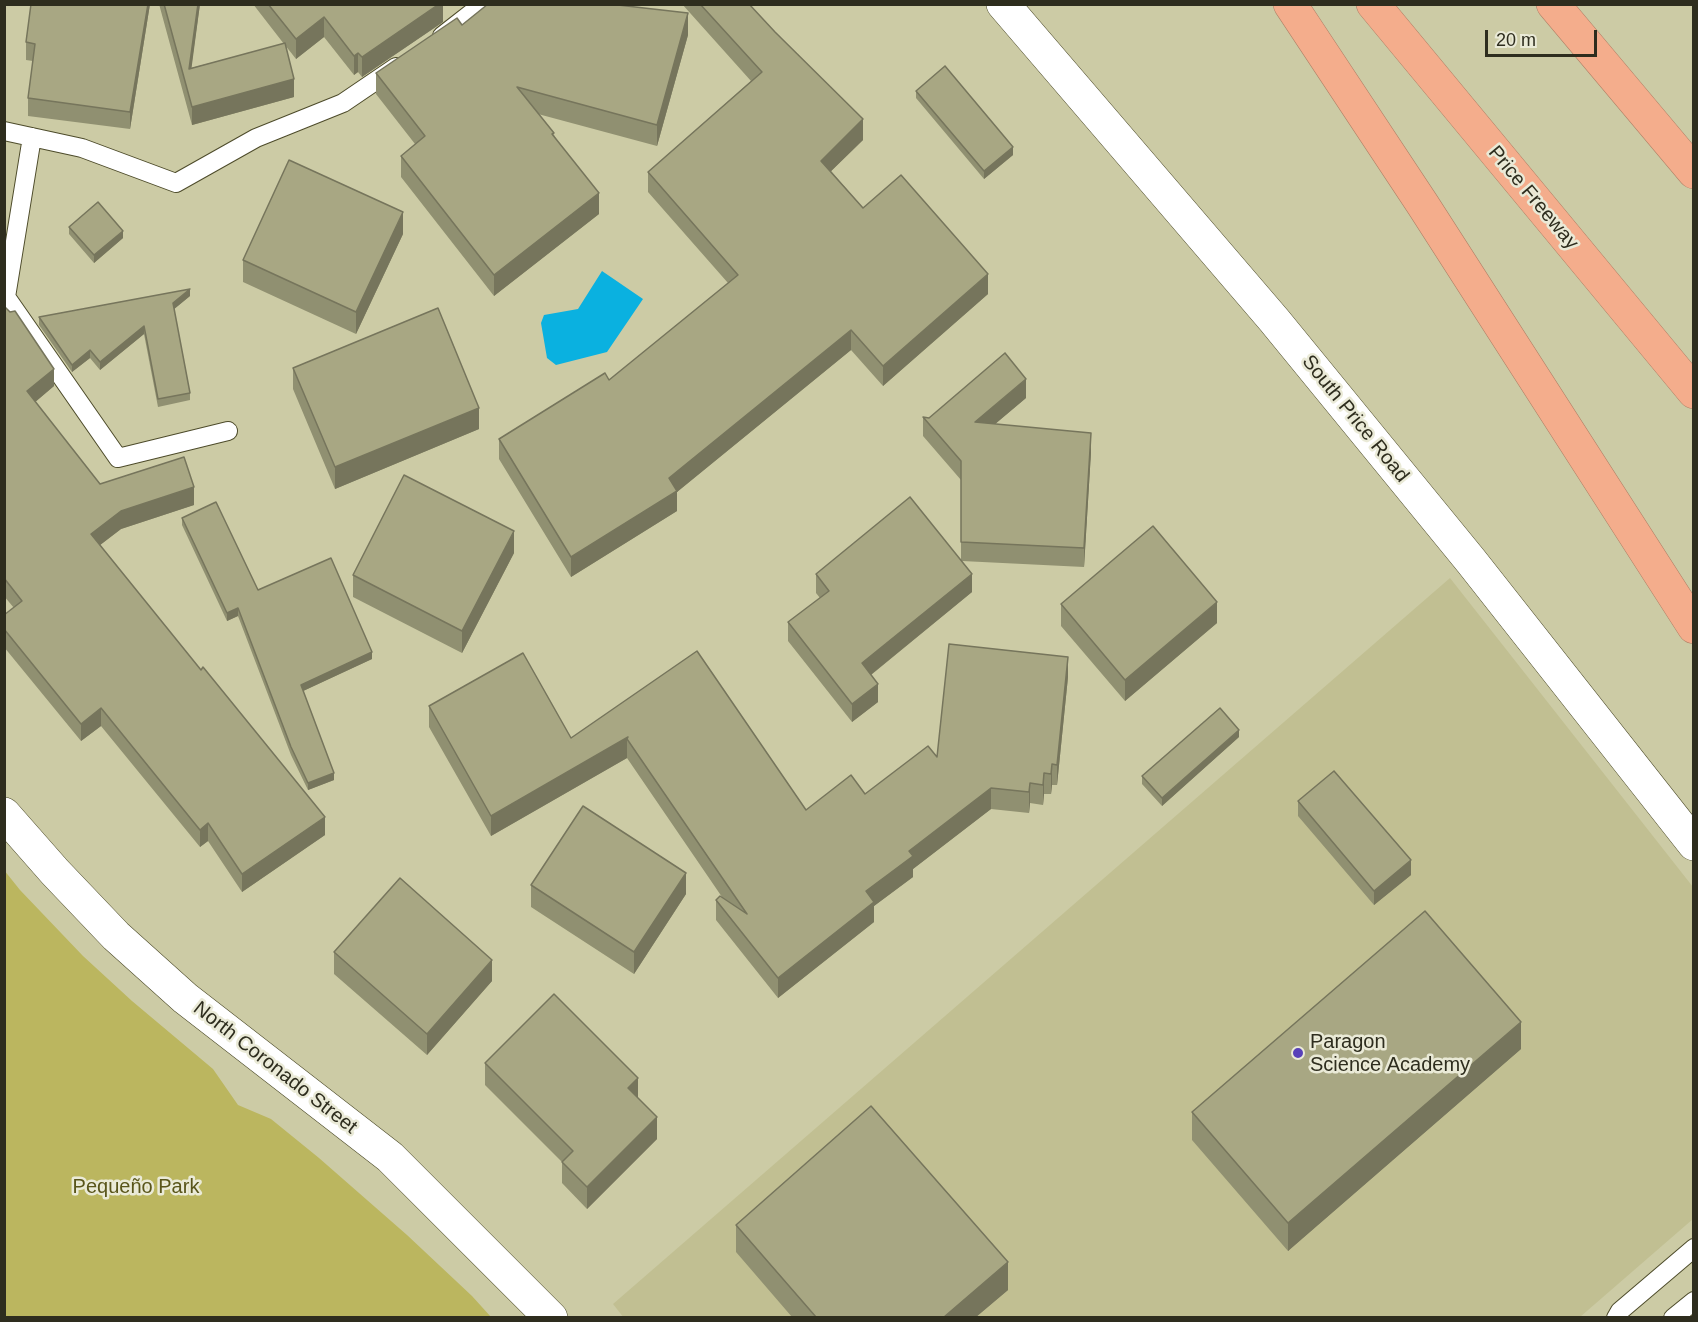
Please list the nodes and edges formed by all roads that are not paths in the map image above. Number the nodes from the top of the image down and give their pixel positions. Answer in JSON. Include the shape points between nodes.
{"nodes":[{"id":1,"x":483,"y":4,"type":"edge"},
{"id":2,"x":1003,"y":4,"type":"edge"},
{"id":3,"x":1290,"y":4,"type":"edge"},
{"id":4,"x":1373,"y":4,"type":"edge"},
{"id":5,"x":1553,"y":4,"type":"edge"},
{"id":6,"x":432,"y":43,"type":"edge"},
{"id":7,"x":412,"y":56,"type":"edge"},
{"id":8,"x":4,"y":131,"type":"edge"},
{"id":9,"x":32,"y":137,"type":"junction"},
{"id":10,"x":1694,"y":172,"type":"edge"},
{"id":11,"x":1694,"y":392,"type":"edge"},
{"id":12,"x":228,"y":431,"type":"dead end"},
{"id":13,"x":1694,"y":627,"type":"edge"},
{"id":14,"x":4,"y":814,"type":"edge"},
{"id":15,"x":1694,"y":844,"type":"edge"},
{"id":16,"x":1694,"y":1248,"type":"edge"},
{"id":17,"x":1694,"y":1301,"type":"edge"},
{"id":18,"x":551,"y":1317,"type":"edge"},
{"id":19,"x":1616,"y":1317,"type":"edge"},
{"id":20,"x":1673,"y":1317,"type":"edge"}],
"edges":[{"from":1,"to":6,"type":"lane"},
{"from":2,"to":15,"type":"main road","name":"South Price Road","via":[[1274,320]]},
{"from":3,"to":13,"type":"highway"},
{"from":4,"to":11,"type":"highway","name":"Price Freeway"},
{"from":5,"to":10,"type":"highway"},
{"from":7,"to":9,"type":"lane","via":[[343,103],[256,138],[176,183],[82,148]]},
{"from":8,"to":9,"type":"lane"},
{"from":9,"to":12,"type":"lane","via":[[6,297],[118,458]]},
{"from":14,"to":18,"type":"main road","name":"North Coronado Street","via":[[116,936],[185,998],[390,1157]]},
{"from":16,"to":19,"type":"lane"},
{"from":17,"to":20,"type":"lane"}]}
